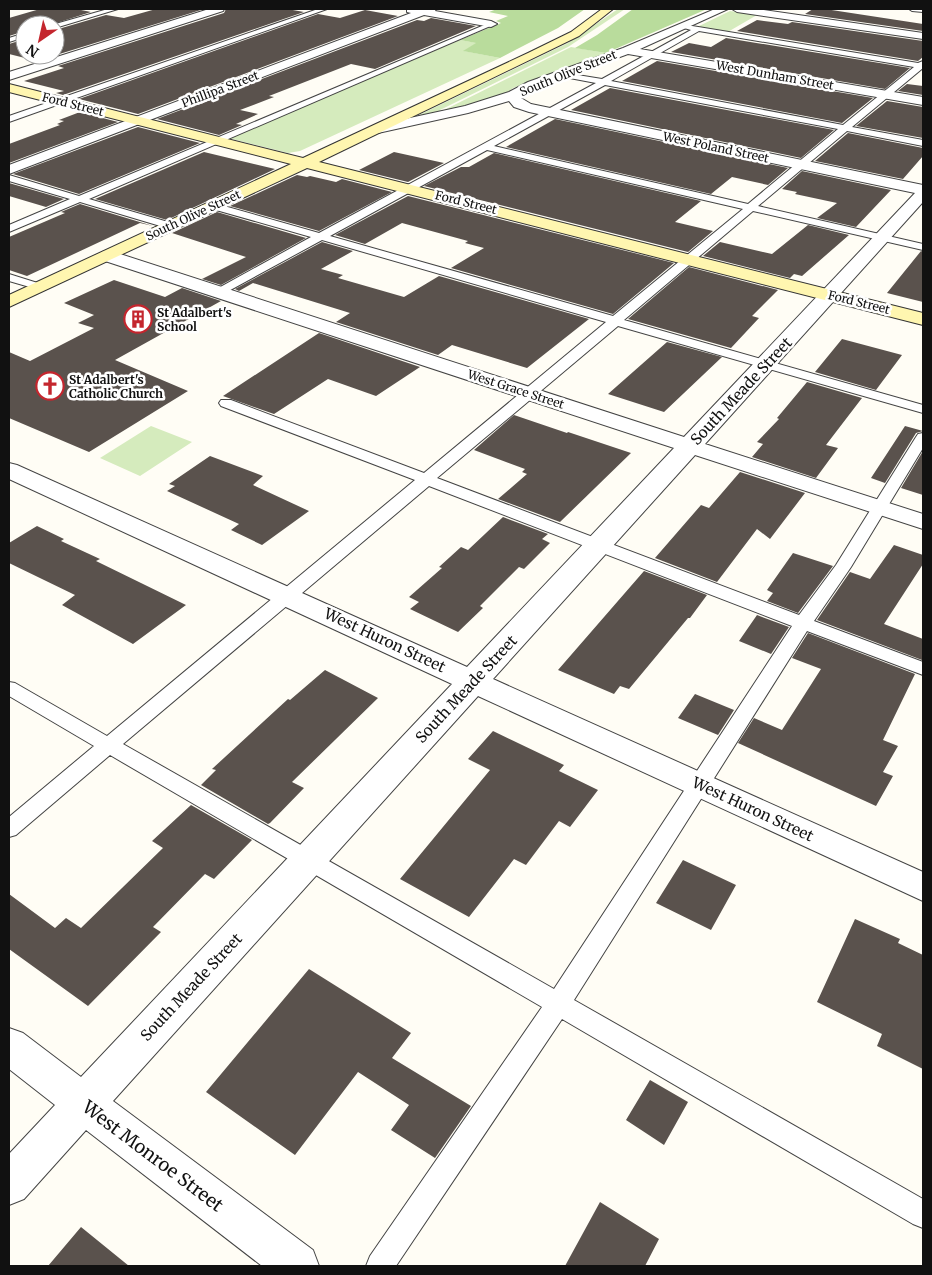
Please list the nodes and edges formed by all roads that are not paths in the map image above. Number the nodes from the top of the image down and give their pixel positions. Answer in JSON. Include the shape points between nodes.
{"nodes":[{"id":1,"x":115,"y":9,"type":"edge"},
{"id":2,"x":219,"y":9,"type":"edge"},
{"id":3,"x":324,"y":9,"type":"edge"},
{"id":4,"x":402,"y":9,"type":"edge"},
{"id":5,"x":608,"y":9,"type":"edge"},
{"id":6,"x":723,"y":9,"type":"edge"},
{"id":7,"x":739,"y":9,"type":"edge"},
{"id":8,"x":912,"y":9,"type":"edge"},
{"id":9,"x":426,"y":10,"type":"edge"},
{"id":10,"x":923,"y":10,"type":"edge"},
{"id":11,"x":65,"y":23,"type":"edge"},
{"id":12,"x":491,"y":24,"type":"joint"},
{"id":13,"x":681,"y":26,"type":"junction"},
{"id":14,"x":698,"y":29,"type":"junction"},
{"id":15,"x":923,"y":36,"type":"edge"},
{"id":16,"x":627,"y":50,"type":"junction"},
{"id":17,"x":653,"y":54,"type":"junction"},
{"id":18,"x":922,"y":65,"type":"edge"},
{"id":19,"x":562,"y":74,"type":"junction"},
{"id":20,"x":9,"y":76,"type":"edge"},
{"id":21,"x":604,"y":82,"type":"junction"},
{"id":22,"x":9,"y":88,"type":"edge"},
{"id":23,"x":514,"y":95,"type":"junction"},
{"id":24,"x":886,"y":95,"type":"junction"},
{"id":25,"x":60,"y":100,"type":"junction"},
{"id":26,"x":923,"y":101,"type":"edge"},
{"id":27,"x":479,"y":106,"type":"junction"},
{"id":28,"x":529,"y":108,"type":"junction"},
{"id":29,"x":550,"y":112,"type":"junction"},
{"id":30,"x":9,"y":119,"type":"edge"},
{"id":31,"x":138,"y":120,"type":"junction"},
{"id":32,"x":846,"y":128,"type":"junction"},
{"id":33,"x":378,"y":129,"type":"junction"},
{"id":34,"x":217,"y":140,"type":"junction"},
{"id":35,"x":923,"y":143,"type":"edge"},
{"id":36,"x":486,"y":147,"type":"junction"},
{"id":37,"x":306,"y":162,"type":"junction"},
{"id":38,"x":802,"y":165,"type":"junction"},
{"id":39,"x":9,"y":170,"type":"edge"},
{"id":40,"x":9,"y":178,"type":"edge"},
{"id":41,"x":410,"y":188,"type":"junction"},
{"id":42,"x":923,"y":192,"type":"edge"},
{"id":43,"x":80,"y":199,"type":"junction"},
{"id":44,"x":213,"y":206,"type":"junction"},
{"id":45,"x":751,"y":207,"type":"junction"},
{"id":46,"x":171,"y":226,"type":"junction"},
{"id":47,"x":9,"y":229,"type":"edge"},
{"id":48,"x":321,"y":236,"type":"junction"},
{"id":49,"x":883,"y":238,"type":"junction"},
{"id":50,"x":923,"y":247,"type":"edge"},
{"id":51,"x":108,"y":256,"type":"junction"},
{"id":52,"x":690,"y":259,"type":"junction"},
{"id":53,"x":9,"y":276,"type":"edge"},
{"id":54,"x":40,"y":287,"type":"junction"},
{"id":55,"x":219,"y":292,"type":"junction"},
{"id":56,"x":830,"y":295,"type":"junction"},
{"id":57,"x":9,"y":302,"type":"edge"},
{"id":58,"x":923,"y":318,"type":"edge"},
{"id":59,"x":616,"y":321,"type":"junction"},
{"id":60,"x":765,"y":365,"type":"junction"},
{"id":61,"x":529,"y":393,"type":"junction"},
{"id":62,"x":226,"y":403,"type":"dead end"},
{"id":63,"x":923,"y":409,"type":"edge"},
{"id":64,"x":923,"y":437,"type":"edge"},
{"id":65,"x":690,"y":446,"type":"junction"},
{"id":66,"x":9,"y":470,"type":"edge"},
{"id":67,"x":425,"y":480,"type":"junction"},
{"id":68,"x":879,"y":507,"type":"junction"},
{"id":69,"x":923,"y":522,"type":"edge"},
{"id":70,"x":599,"y":545,"type":"junction"},
{"id":71,"x":287,"y":596,"type":"junction"},
{"id":72,"x":803,"y":623,"type":"junction"},
{"id":73,"x":923,"y":669,"type":"edge"},
{"id":74,"x":473,"y":681,"type":"junction"},
{"id":75,"x":9,"y":688,"type":"edge"},
{"id":76,"x":109,"y":746,"type":"junction"},
{"id":77,"x":700,"y":784,"type":"junction"},
{"id":78,"x":9,"y":829,"type":"edge"},
{"id":79,"x":308,"y":860,"type":"junction"},
{"id":80,"x":923,"y":887,"type":"edge"},
{"id":81,"x":558,"y":1004,"type":"junction"},
{"id":82,"x":9,"y":1046,"type":"edge"},
{"id":83,"x":84,"y":1103,"type":"junction"},
{"id":84,"x":9,"y":1184,"type":"edge"},
{"id":85,"x":923,"y":1214,"type":"edge"},
{"id":86,"x":297,"y":1266,"type":"edge"},
{"id":87,"x":380,"y":1266,"type":"edge"}],
"edges":[{"from":1,"to":11,"type":"lane"},
{"from":2,"to":20,"type":"street"},
{"from":3,"to":25,"type":"lane"},
{"from":4,"to":9,"type":"street"},
{"from":5,"to":33,"type":"street","name":"South Olive Street","via":[[560,42]]},
{"from":6,"to":13,"type":"street","name":"South Olive Street"},
{"from":7,"to":15,"type":"street"},
{"from":8,"to":10,"type":"lane"},
{"from":9,"to":12,"type":"street"},
{"from":9,"to":31,"type":"street","name":"Phillipa Street"},
{"from":12,"to":34,"type":"lane"},
{"from":13,"to":14,"type":"lane"},
{"from":13,"to":16,"type":"street","name":"South Olive Street"},
{"from":14,"to":17,"type":"lane"},
{"from":14,"to":18,"type":"lane"},
{"from":16,"to":17,"type":"street","name":"West Dunham Street"},
{"from":16,"to":19,"type":"street","name":"South Olive Street"},
{"from":17,"to":21,"type":"lane"},
{"from":17,"to":24,"type":"street","name":"West Dunham Street"},
{"from":18,"to":24,"type":"lane"},
{"from":19,"to":21,"type":"lane"},
{"from":19,"to":23,"type":"street","name":"South Olive Street"},
{"from":21,"to":29,"type":"lane"},
{"from":21,"to":32,"type":"lane"},
{"from":22,"to":25,"type":"street","name":"Ford Street"},
{"from":23,"to":27,"type":"street","name":"South Olive Street"},
{"from":23,"to":28,"type":"street","via":[[519,104]]},
{"from":24,"to":26,"type":"street","name":"West Dunham Street"},
{"from":24,"to":32,"type":"lane"},
{"from":25,"to":30,"type":"lane"},
{"from":25,"to":31,"type":"street","name":"Ford Street"},
{"from":27,"to":28,"type":"street","name":"West Poland Street"},
{"from":27,"to":33,"type":"street","name":"South Olive Street"},
{"from":28,"to":29,"type":"street","name":"West Poland Street"},
{"from":29,"to":36,"type":"lane"},
{"from":29,"to":38,"type":"street","name":"West Poland Street"},
{"from":31,"to":34,"type":"street","name":"Ford Street"},
{"from":31,"to":39,"type":"street","name":"Phillipa Street"},
{"from":32,"to":35,"type":"lane"},
{"from":32,"to":38,"type":"lane"},
{"from":33,"to":37,"type":"street","name":"South Olive Street"},
{"from":34,"to":37,"type":"street","name":"Ford Street"},
{"from":34,"to":43,"type":"lane"},
{"from":36,"to":41,"type":"lane"},
{"from":36,"to":45,"type":"lane"},
{"from":37,"to":41,"type":"street","name":"Ford Street"},
{"from":37,"to":44,"type":"street","name":"South Olive Street"},
{"from":38,"to":42,"type":"street","name":"West Poland Street"},
{"from":38,"to":45,"type":"lane"},
{"from":40,"to":43,"type":"lane"},
{"from":41,"to":48,"type":"lane"},
{"from":41,"to":52,"type":"street","name":"Ford Street"},
{"from":42,"to":49,"type":"street","name":"South Meade Street"},
{"from":43,"to":46,"type":"lane"},
{"from":43,"to":47,"type":"lane"},
{"from":44,"to":46,"type":"street","name":"South Olive Street"},
{"from":44,"to":48,"type":"lane"},
{"from":45,"to":49,"type":"lane"},
{"from":45,"to":52,"type":"lane"},
{"from":46,"to":51,"type":"street","name":"South Olive Street"},
{"from":48,"to":55,"type":"lane"},
{"from":48,"to":59,"type":"lane"},
{"from":49,"to":50,"type":"lane"},
{"from":49,"to":56,"type":"street","name":"South Meade Street"},
{"from":51,"to":54,"type":"street","name":"South Olive Street"},
{"from":51,"to":55,"type":"street","name":"West Grace Street"},
{"from":52,"to":56,"type":"street","name":"Ford Street"},
{"from":52,"to":59,"type":"lane"},
{"from":53,"to":54,"type":"lane"},
{"from":54,"to":57,"type":"street","name":"South Olive Street"},
{"from":55,"to":61,"type":"street","name":"West Grace Street"},
{"from":56,"to":58,"type":"street","name":"Ford Street"},
{"from":56,"to":60,"type":"street","name":"South Meade Street"},
{"from":59,"to":60,"type":"lane"},
{"from":59,"to":61,"type":"lane"},
{"from":60,"to":63,"type":"lane"},
{"from":60,"to":65,"type":"street","name":"South Meade Street"},
{"from":61,"to":65,"type":"street","name":"West Grace Street"},
{"from":61,"to":67,"type":"lane"},
{"from":62,"to":67,"type":"lane"},
{"from":64,"to":68,"type":"lane"},
{"from":65,"to":68,"type":"street","name":"West Grace Street"},
{"from":65,"to":70,"type":"street","name":"South Meade Street"},
{"from":66,"to":71,"type":"street","name":"West Huron Street"},
{"from":67,"to":70,"type":"lane"},
{"from":67,"to":71,"type":"lane"},
{"from":68,"to":69,"type":"street","name":"West Grace Street"},
{"from":68,"to":72,"type":"lane"},
{"from":70,"to":72,"type":"lane"},
{"from":70,"to":74,"type":"street","name":"South Meade Street"},
{"from":71,"to":74,"type":"street","name":"West Huron Street"},
{"from":71,"to":76,"type":"lane"},
{"from":72,"to":73,"type":"lane"},
{"from":72,"to":77,"type":"lane"},
{"from":74,"to":77,"type":"street","name":"West Huron Street"},
{"from":74,"to":79,"type":"street","name":"South Meade Street"},
{"from":75,"to":76,"type":"lane"},
{"from":76,"to":78,"type":"lane"},
{"from":76,"to":79,"type":"lane"},
{"from":77,"to":80,"type":"street","name":"West Huron Street"},
{"from":77,"to":81,"type":"lane"},
{"from":79,"to":81,"type":"lane"},
{"from":79,"to":83,"type":"street","name":"South Meade Street"},
{"from":81,"to":85,"type":"lane"},
{"from":81,"to":87,"type":"lane"},
{"from":82,"to":83,"type":"street","name":"West Monroe Street"},
{"from":83,"to":84,"type":"street","name":"South Meade Street"},
{"from":83,"to":86,"type":"street","name":"West Monroe Street"}]}
